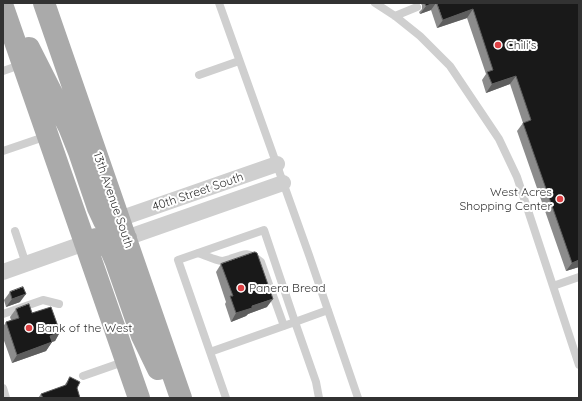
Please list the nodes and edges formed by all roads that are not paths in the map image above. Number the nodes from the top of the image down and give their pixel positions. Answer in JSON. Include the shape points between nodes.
{"nodes":[{"id":1,"x":4,"y":3,"type":"edge"},
{"id":2,"x":44,"y":3,"type":"edge"},
{"id":3,"x":219,"y":3,"type":"edge"},
{"id":4,"x":375,"y":3,"type":"edge"},
{"id":5,"x":417,"y":7,"type":"dead end"},
{"id":6,"x":3,"y":8,"type":"edge"},
{"id":7,"x":395,"y":16,"type":"junction"},
{"id":8,"x":239,"y":61,"type":"junction"},
{"id":9,"x":13,"y":68,"type":"edge"},
{"id":10,"x":199,"y":75,"type":"dead end"},
{"id":11,"x":48,"y":135,"type":"junction"},
{"id":12,"x":3,"y":151,"type":"edge"},
{"id":13,"x":277,"y":164,"type":"junction"},
{"id":14,"x":283,"y":183,"type":"junction"},
{"id":15,"x":122,"y":229,"type":"junction"},
{"id":16,"x":15,"y":230,"type":"dead end"},
{"id":17,"x":85,"y":243,"type":"junction"},
{"id":18,"x":198,"y":254,"type":"junction"},
{"id":19,"x":26,"y":264,"type":"junction"},
{"id":20,"x":3,"y":272,"type":"edge"},
{"id":21,"x":579,"y":277,"type":"edge"},
{"id":22,"x":553,"y":286,"type":"junction"},
{"id":23,"x":59,"y":304,"type":"dead end"},
{"id":24,"x":328,"y":310,"type":"junction"},
{"id":25,"x":3,"y":314,"type":"edge"},
{"id":26,"x":295,"y":322,"type":"junction"},
{"id":27,"x":284,"y":326,"type":"junction"},
{"id":28,"x":210,"y":352,"type":"junction"},
{"id":29,"x":126,"y":361,"type":"junction"},
{"id":30,"x":579,"y":365,"type":"edge"},
{"id":31,"x":83,"y":376,"type":"dead end"},
{"id":32,"x":3,"y":388,"type":"edge"},
{"id":33,"x":6,"y":398,"type":"edge"},
{"id":34,"x":139,"y":398,"type":"edge"},
{"id":35,"x":172,"y":398,"type":"edge"},
{"id":36,"x":181,"y":398,"type":"edge"},
{"id":37,"x":226,"y":398,"type":"edge"},
{"id":38,"x":319,"y":398,"type":"edge"},
{"id":39,"x":358,"y":398,"type":"edge"}],
"edges":[{"from":1,"to":15,"type":"main road","via":[[69,127],[104,221],[110,230],[119,235]]},
{"from":2,"to":15,"type":"main road","name":"13th Avenue South"},
{"from":3,"to":8,"type":"lane"},
{"from":4,"to":7,"type":"lane"},
{"from":5,"to":7,"type":"lane"},
{"from":6,"to":9,"type":"main road"},
{"from":7,"to":22,"type":"lane","via":[[420,36],[450,66],[499,139],[517,177]]},
{"from":8,"to":10,"type":"lane"},
{"from":8,"to":13,"type":"lane"},
{"from":9,"to":11,"type":"main road"},
{"from":11,"to":12,"type":"lane"},
{"from":11,"to":17,"type":"main road"},
{"from":13,"to":14,"type":"lane"},
{"from":13,"to":15,"type":"street","name":"40th Street South"},
{"from":14,"to":15,"type":"street"},
{"from":14,"to":24,"type":"lane"},
{"from":15,"to":36,"type":"main road","name":"13th Avenue South"},
{"from":16,"to":19,"type":"lane"},
{"from":17,"to":19,"type":"street"},
{"from":17,"to":29,"type":"main road"},
{"from":17,"to":35,"type":"main road","via":[[96,239],[111,250],[142,336]]},
{"from":18,"to":26,"type":"lane","via":[[264,230]]},
{"from":18,"to":27,"type":"lane","via":[[224,261],[247,253],[256,257],[261,262]]},
{"from":18,"to":28,"type":"lane","via":[[178,260]]},
{"from":19,"to":20,"type":"street"},
{"from":21,"to":22,"type":"lane"},
{"from":22,"to":30,"type":"lane"},
{"from":23,"to":25,"type":"lane","via":[[42,300]]},
{"from":24,"to":26,"type":"lane"},
{"from":24,"to":39,"type":"lane"},
{"from":26,"to":27,"type":"lane"},
{"from":26,"to":38,"type":"lane"},
{"from":27,"to":28,"type":"lane"},
{"from":28,"to":37,"type":"lane"},
{"from":29,"to":31,"type":"lane"},
{"from":29,"to":34,"type":"main road"},
{"from":32,"to":33,"type":"lane"}]}
